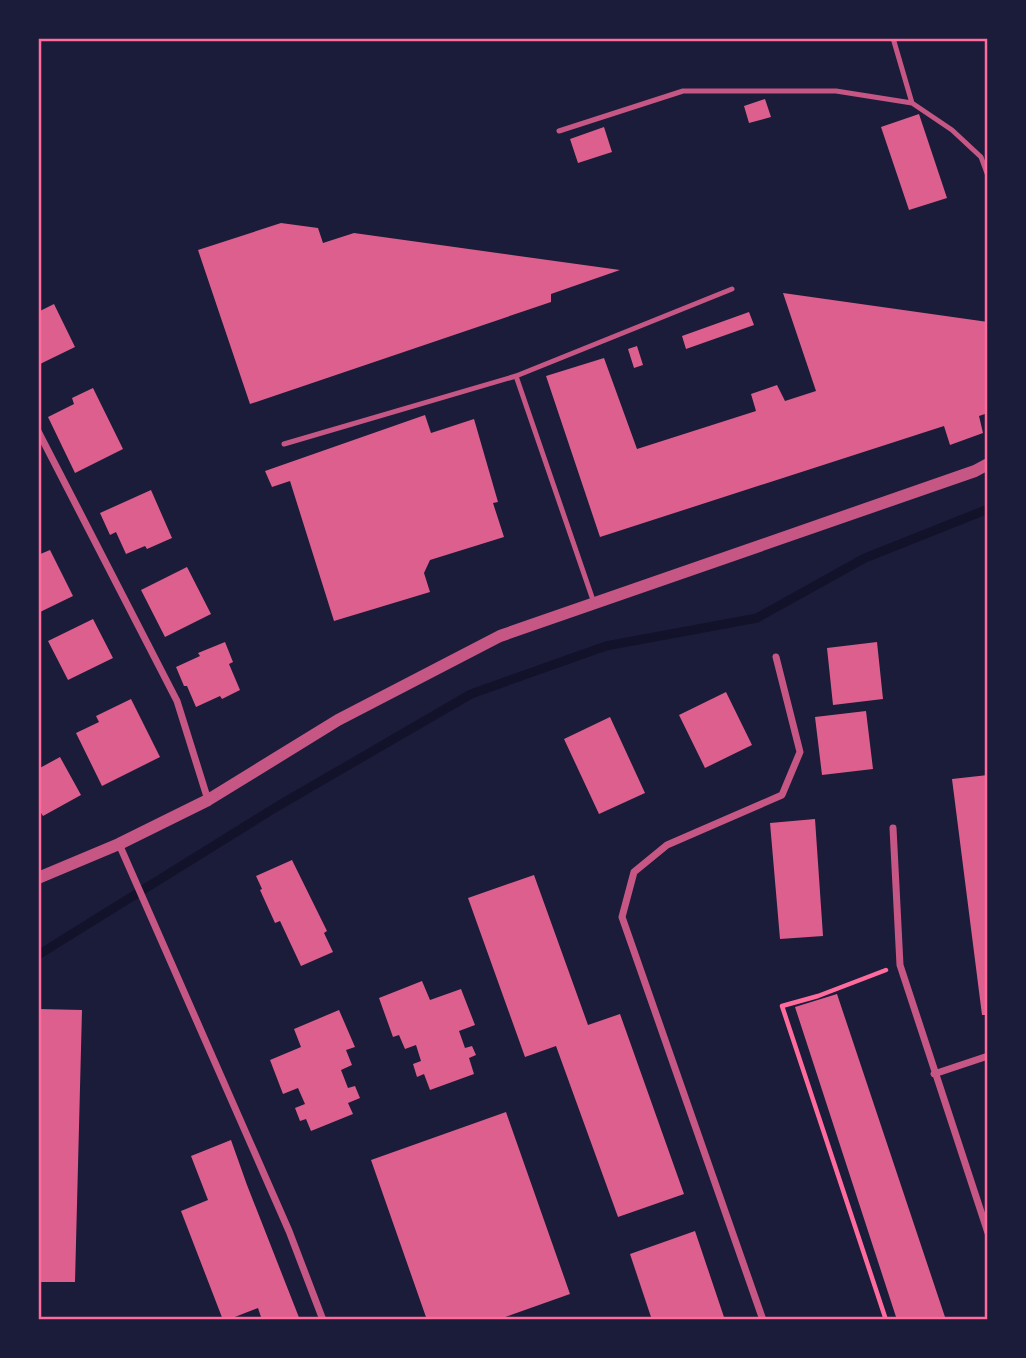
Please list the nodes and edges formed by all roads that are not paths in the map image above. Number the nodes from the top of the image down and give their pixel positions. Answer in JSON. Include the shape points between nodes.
{"nodes":[{"id":1,"x":893,"y":38,"type":"edge"},
{"id":2,"x":912,"y":103,"type":"junction"},
{"id":3,"x":559,"y":131,"type":"dead end"},
{"id":4,"x":988,"y":176,"type":"edge"},
{"id":5,"x":732,"y":289,"type":"dead end"},
{"id":6,"x":516,"y":376,"type":"junction"},
{"id":7,"x":38,"y":431,"type":"edge"},
{"id":8,"x":284,"y":444,"type":"dead end"},
{"id":9,"x":988,"y":464,"type":"edge"},
{"id":10,"x":594,"y":603,"type":"junction"},
{"id":11,"x":776,"y":657,"type":"dead end"},
{"id":12,"x":208,"y":800,"type":"junction"},
{"id":13,"x":893,"y":828,"type":"dead end"},
{"id":14,"x":119,"y":844,"type":"junction"},
{"id":15,"x":38,"y":878,"type":"edge"},
{"id":16,"x":988,"y":1056,"type":"edge"},
{"id":17,"x":934,"y":1074,"type":"junction"},
{"id":18,"x":988,"y":1233,"type":"edge"},
{"id":19,"x":323,"y":1320,"type":"edge"},
{"id":20,"x":763,"y":1320,"type":"edge"}],
"edges":[{"from":1,"to":2,"type":"lane"},
{"from":2,"to":3,"type":"lane","via":[[836,91],[684,91]]},
{"from":2,"to":4,"type":"lane","via":[[981,157]]},
{"from":5,"to":6,"type":"lane"},
{"from":6,"to":8,"type":"lane"},
{"from":6,"to":10,"type":"lane"},
{"from":7,"to":12,"type":"street","via":[[177,701]]},
{"from":9,"to":10,"type":"street"},
{"from":10,"to":12,"type":"street","via":[[500,636],[338,720]]},
{"from":11,"to":20,"type":"street","via":[[800,752],[782,795],[667,845],[634,872],[622,916]]},
{"from":12,"to":14,"type":"street"},
{"from":13,"to":17,"type":"street","via":[[900,965]]},
{"from":14,"to":15,"type":"street"},
{"from":14,"to":19,"type":"street","via":[[289,1231]]},
{"from":16,"to":17,"type":"street"},
{"from":17,"to":18,"type":"street"}]}
